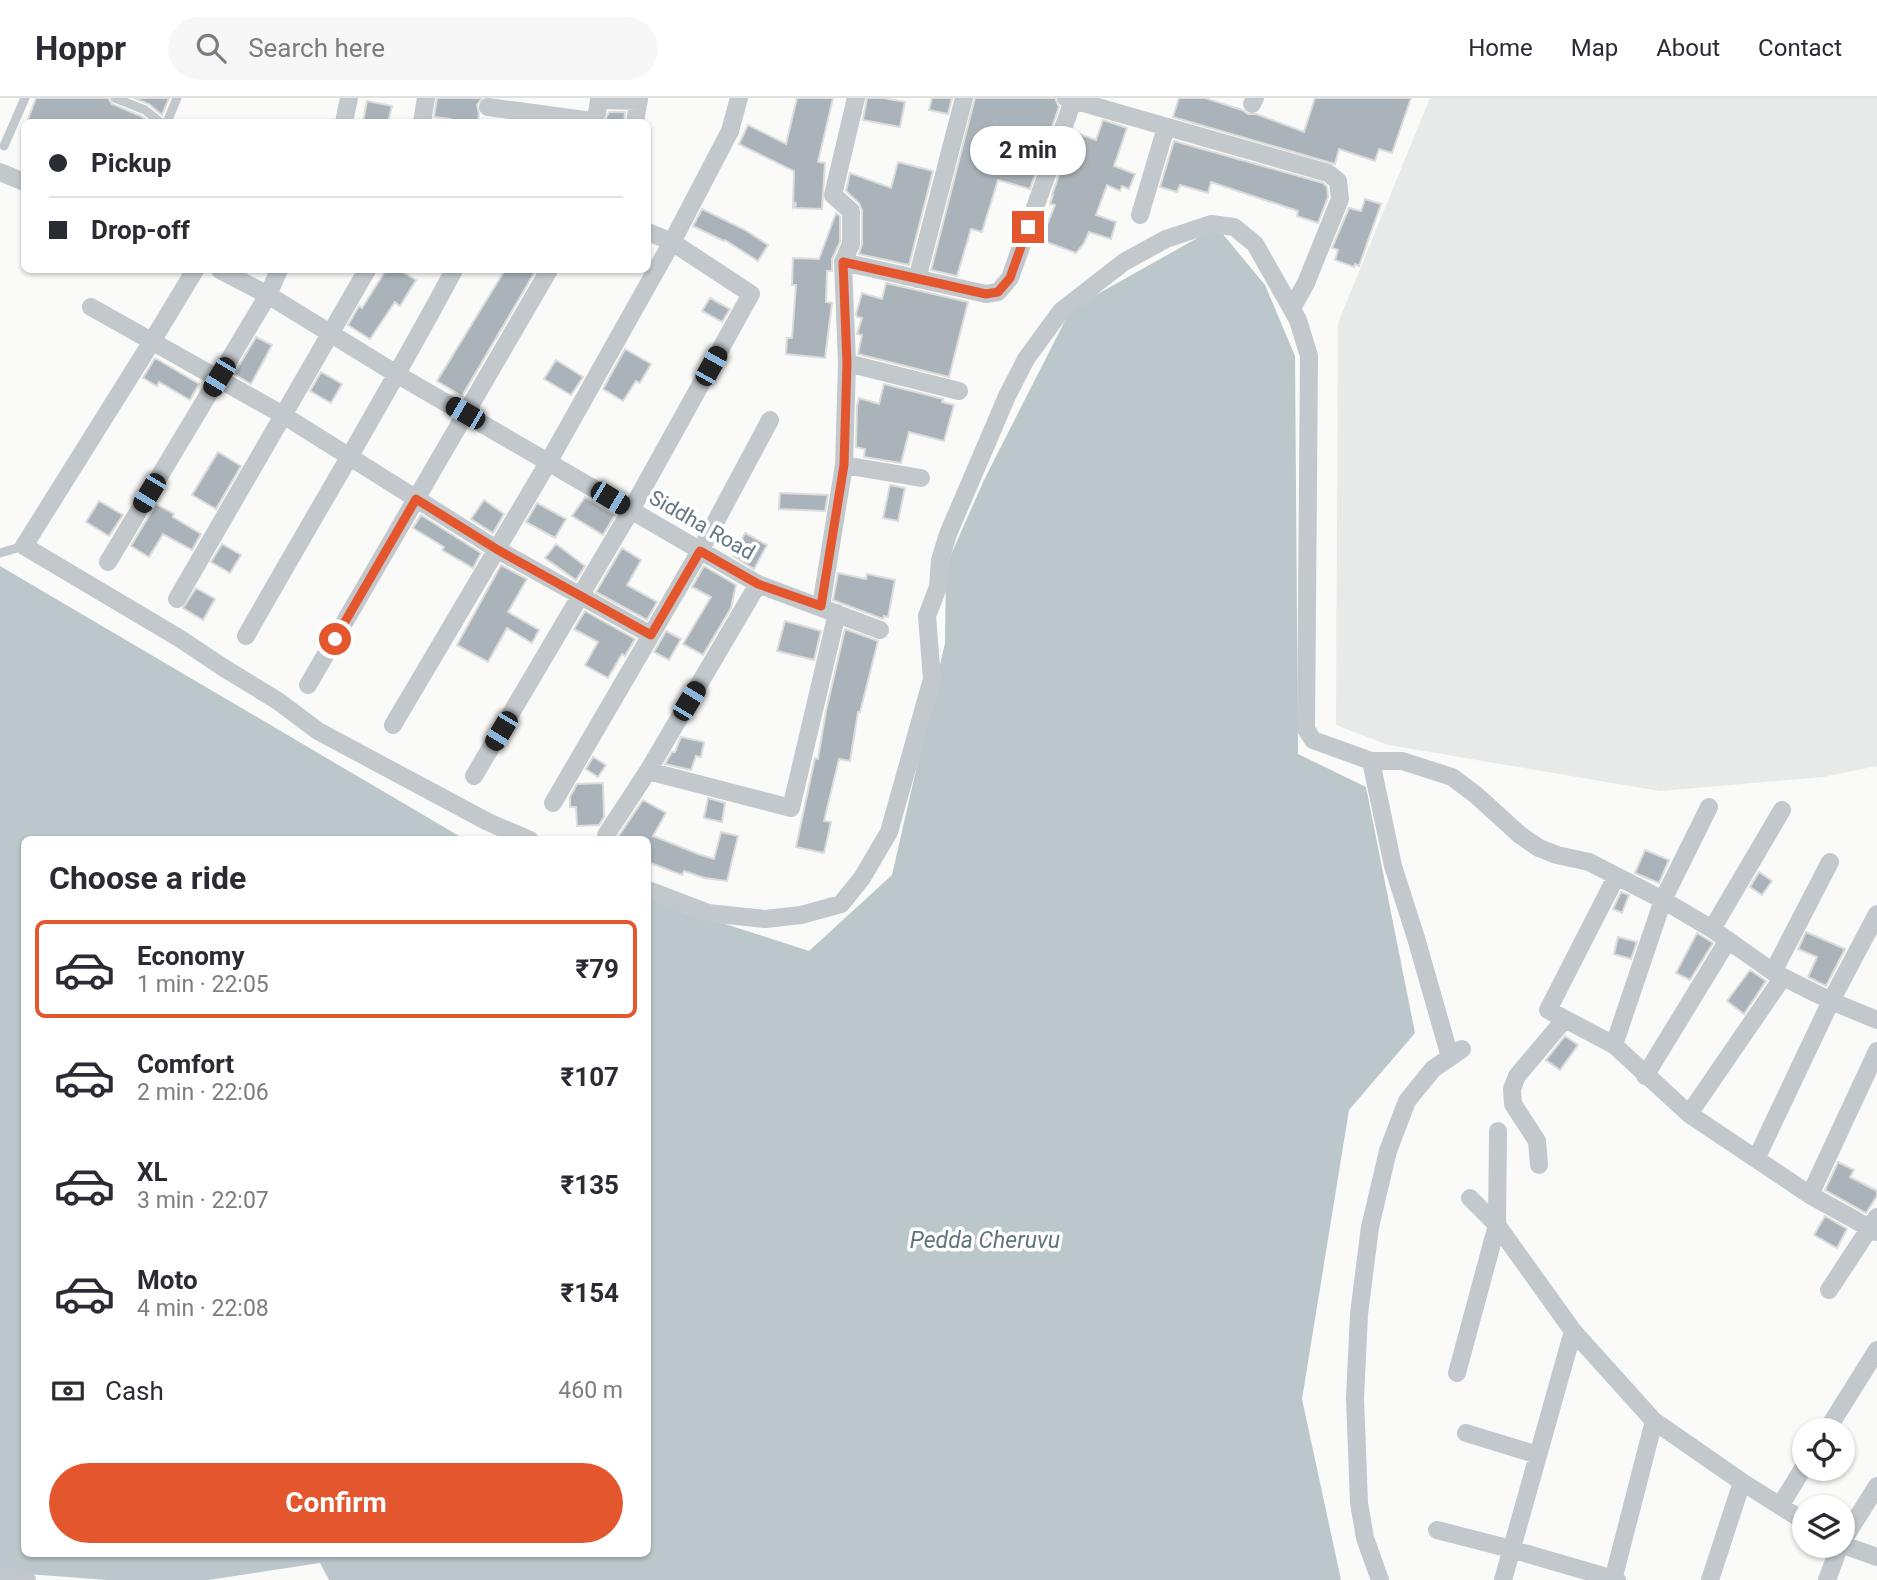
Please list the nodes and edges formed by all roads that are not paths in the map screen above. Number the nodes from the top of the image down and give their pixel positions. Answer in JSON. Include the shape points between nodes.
{"nodes":[{"id":1,"x":25,"y":98,"type":"edge"},
{"id":2,"x":115,"y":98,"type":"edge"},
{"id":3,"x":177,"y":98,"type":"edge"},
{"id":4,"x":349,"y":98,"type":"edge"},
{"id":5,"x":426,"y":98,"type":"edge"},
{"id":6,"x":739,"y":98,"type":"edge"},
{"id":7,"x":856,"y":98,"type":"edge"},
{"id":8,"x":964,"y":98,"type":"edge"},
{"id":9,"x":639,"y":99,"type":"edge"},
{"id":10,"x":1072,"y":99,"type":"edge"},
{"id":11,"x":488,"y":109,"type":"edge"},
{"id":12,"x":156,"y":119,"type":"edge"},
{"id":13,"x":168,"y":119,"type":"edge"},
{"id":14,"x":345,"y":119,"type":"edge"},
{"id":15,"x":422,"y":119,"type":"edge"},
{"id":16,"x":560,"y":119,"type":"edge"},
{"id":17,"x":593,"y":119,"type":"edge"},
{"id":18,"x":636,"y":119,"type":"edge"},
{"id":19,"x":1166,"y":127,"type":"junction"},
{"id":20,"x":4,"y":146,"type":"dead end"},
{"id":21,"x":0,"y":172,"type":"edge"},
{"id":22,"x":21,"y":181,"type":"edge"},
{"id":23,"x":1140,"y":215,"type":"dead end"},
{"id":24,"x":651,"y":233,"type":"edge"},
{"id":25,"x":672,"y":242,"type":"junction"},
{"id":26,"x":843,"y":262,"type":"junction"},
{"id":27,"x":193,"y":273,"type":"edge"},
{"id":28,"x":226,"y":273,"type":"edge"},
{"id":29,"x":278,"y":273,"type":"edge"},
{"id":30,"x":365,"y":273,"type":"edge"},
{"id":31,"x":452,"y":273,"type":"edge"},
{"id":32,"x":546,"y":273,"type":"edge"},
{"id":33,"x":917,"y":278,"type":"junction"},
{"id":34,"x":268,"y":295,"type":"junction"},
{"id":35,"x":92,"y":307,"type":"dead end"},
{"id":36,"x":1292,"y":308,"type":"junction"},
{"id":37,"x":331,"y":332,"type":"junction"},
{"id":38,"x":151,"y":343,"type":"junction"},
{"id":39,"x":847,"y":363,"type":"junction"},
{"id":40,"x":398,"y":374,"type":"junction"},
{"id":41,"x":219,"y":377,"type":"junction"},
{"id":42,"x":959,"y":390,"type":"dead end"},
{"id":43,"x":465,"y":413,"type":"junction"},
{"id":44,"x":283,"y":415,"type":"junction"},
{"id":45,"x":770,"y":420,"type":"dead end"},
{"id":46,"x":348,"y":456,"type":"junction"},
{"id":47,"x":549,"y":461,"type":"junction"},
{"id":48,"x":844,"y":465,"type":"junction"},
{"id":49,"x":922,"y":478,"type":"dead end"},
{"id":50,"x":416,"y":499,"type":"junction"},
{"id":51,"x":631,"y":510,"type":"junction"},
{"id":52,"x":24,"y":546,"type":"junction"},
{"id":53,"x":498,"y":550,"type":"junction"},
{"id":54,"x":700,"y":551,"type":"junction"},
{"id":55,"x":0,"y":553,"type":"edge"},
{"id":56,"x":108,"y":562,"type":"dead end"},
{"id":57,"x":758,"y":584,"type":"junction"},
{"id":58,"x":581,"y":594,"type":"junction"},
{"id":59,"x":177,"y":599,"type":"dead end"},
{"id":60,"x":829,"y":609,"type":"junction"},
{"id":61,"x":880,"y":630,"type":"dead end"},
{"id":62,"x":651,"y":635,"type":"junction"},
{"id":63,"x":246,"y":636,"type":"dead end"},
{"id":64,"x":308,"y":685,"type":"dead end"},
{"id":65,"x":393,"y":725,"type":"dead end"},
{"id":66,"x":1371,"y":761,"type":"junction"},
{"id":67,"x":648,"y":771,"type":"junction"},
{"id":68,"x":474,"y":776,"type":"dead end"},
{"id":69,"x":553,"y":803,"type":"dead end"},
{"id":70,"x":1709,"y":807,"type":"dead end"},
{"id":71,"x":1782,"y":810,"type":"dead end"},
{"id":72,"x":606,"y":835,"type":"dead end"},
{"id":73,"x":521,"y":836,"type":"edge"},
{"id":74,"x":1830,"y":862,"type":"dead end"},
{"id":75,"x":1616,"y":877,"type":"junction"},
{"id":76,"x":651,"y":891,"type":"edge"},
{"id":77,"x":1664,"y":900,"type":"junction"},
{"id":78,"x":1877,"y":914,"type":"edge"},
{"id":79,"x":1712,"y":929,"type":"junction"},
{"id":80,"x":1728,"y":940,"type":"junction"},
{"id":81,"x":1778,"y":974,"type":"junction"},
{"id":82,"x":1831,"y":1001,"type":"junction"},
{"id":83,"x":1565,"y":1019,"type":"junction"},
{"id":84,"x":1877,"y":1020,"type":"edge"},
{"id":85,"x":1614,"y":1045,"type":"junction"},
{"id":86,"x":1877,"y":1051,"type":"edge"},
{"id":87,"x":1645,"y":1076,"type":"junction"},
{"id":88,"x":1689,"y":1114,"type":"junction"},
{"id":89,"x":1498,"y":1130,"type":"dead end"},
{"id":90,"x":1756,"y":1159,"type":"junction"},
{"id":91,"x":1539,"y":1165,"type":"dead end"},
{"id":92,"x":1810,"y":1195,"type":"junction"},
{"id":93,"x":1470,"y":1198,"type":"dead end"},
{"id":94,"x":1497,"y":1225,"type":"junction"},
{"id":95,"x":1875,"y":1226,"type":"edge"},
{"id":96,"x":1829,"y":1290,"type":"dead end"},
{"id":97,"x":1573,"y":1331,"type":"junction"},
{"id":98,"x":1877,"y":1350,"type":"edge"},
{"id":99,"x":1457,"y":1373,"type":"dead end"},
{"id":100,"x":1834,"y":1418,"type":"edge"},
{"id":101,"x":1654,"y":1421,"type":"junction"},
{"id":102,"x":1466,"y":1433,"type":"dead end"},
{"id":103,"x":1538,"y":1455,"type":"junction"},
{"id":104,"x":1795,"y":1481,"type":"edge"},
{"id":105,"x":1742,"y":1482,"type":"junction"},
{"id":106,"x":1877,"y":1486,"type":"edge"},
{"id":107,"x":1780,"y":1506,"type":"junction"},
{"id":108,"x":1792,"y":1514,"type":"edge"},
{"id":109,"x":1855,"y":1522,"type":"edge"},
{"id":110,"x":1437,"y":1530,"type":"dead end"},
{"id":111,"x":1855,"y":1548,"type":"edge"},
{"id":112,"x":1511,"y":1549,"type":"junction"},
{"id":113,"x":1877,"y":1557,"type":"edge"},
{"id":114,"x":1836,"y":1558,"type":"edge"},
{"id":115,"x":0,"y":1577,"type":"edge"},
{"id":116,"x":27,"y":1580,"type":"edge"},
{"id":117,"x":1380,"y":1580,"type":"edge"},
{"id":118,"x":1503,"y":1580,"type":"edge"},
{"id":119,"x":1614,"y":1580,"type":"edge"},
{"id":120,"x":1710,"y":1580,"type":"edge"},
{"id":121,"x":1827,"y":1580,"type":"edge"}],
"edges":[{"from":1,"to":20,"type":"lane"},
{"from":2,"to":12,"type":"lane"},
{"from":3,"to":13,"type":"lane"},
{"from":4,"to":14,"type":"street"},
{"from":5,"to":15,"type":"street"},
{"from":6,"to":25,"type":"street","via":[[730,131]]},
{"from":7,"to":26,"type":"street","via":[[833,195],[851,211],[851,244]]},
{"from":8,"to":33,"type":"street"},
{"from":9,"to":17,"type":"street","via":[[599,100]]},
{"from":9,"to":18,"type":"street"},
{"from":10,"to":19,"type":"street"},
{"from":10,"to":33,"type":"street","via":[[1010,278],[998,292],[986,294]]},
{"from":11,"to":16,"type":"street"},
{"from":19,"to":23,"type":"street"},
{"from":19,"to":36,"type":"street","via":[[1328,173],[1338,181],[1340,200]]},
{"from":21,"to":22,"type":"street"},
{"from":24,"to":25,"type":"street"},
{"from":25,"to":47,"type":"street"},
{"from":25,"to":51,"type":"street","via":[[751,294]]},
{"from":26,"to":33,"type":"street"},
{"from":26,"to":39,"type":"street"},
{"from":27,"to":38,"type":"street"},
{"from":28,"to":34,"type":"street","name":"Siddha Road"},
{"from":29,"to":34,"type":"street"},
{"from":30,"to":37,"type":"street"},
{"from":31,"to":40,"type":"street"},
{"from":32,"to":43,"type":"street"},
{"from":34,"to":37,"type":"street","name":"Siddha Road"},
{"from":34,"to":41,"type":"street"},
{"from":35,"to":38,"type":"street"},
{"from":36,"to":66,"type":"street","via":[[1309,356],[1306,729],[1313,740]]},
{"from":36,"to":76,"type":"street","via":[[1255,244],[1234,228],[1211,224],[1166,239],[1124,262],[1061,311],[1026,359],[1007,396],[948,534],[938,587],[926,616],[932,679],[889,832],[862,878],[841,904],[765,919],[708,913]]},
{"from":37,"to":40,"type":"street","name":"Siddha Road"},
{"from":37,"to":44,"type":"street"},
{"from":38,"to":41,"type":"street"},
{"from":38,"to":52,"type":"street"},
{"from":39,"to":42,"type":"street"},
{"from":39,"to":48,"type":"street"},
{"from":40,"to":43,"type":"street","name":"Siddha Road"},
{"from":40,"to":46,"type":"street"},
{"from":41,"to":44,"type":"street"},
{"from":41,"to":56,"type":"street"},
{"from":43,"to":47,"type":"street","name":"Siddha Road"},
{"from":43,"to":50,"type":"street"},
{"from":44,"to":46,"type":"street"},
{"from":44,"to":59,"type":"street"},
{"from":45,"to":54,"type":"street"},
{"from":46,"to":50,"type":"street"},
{"from":46,"to":63,"type":"street"},
{"from":47,"to":51,"type":"street","name":"Siddha Road"},
{"from":47,"to":53,"type":"street"},
{"from":48,"to":49,"type":"street"},
{"from":48,"to":60,"type":"street"},
{"from":50,"to":53,"type":"street"},
{"from":50,"to":64,"type":"street"},
{"from":51,"to":54,"type":"street","name":"Siddha Road"},
{"from":51,"to":58,"type":"street"},
{"from":52,"to":55,"type":"lane"},
{"from":52,"to":73,"type":"street","via":[[179,638],[318,730]]},
{"from":53,"to":58,"type":"street"},
{"from":53,"to":65,"type":"street"},
{"from":54,"to":57,"type":"street","name":"Siddha Road"},
{"from":54,"to":62,"type":"street"},
{"from":57,"to":60,"type":"street","name":"Siddha Road"},
{"from":57,"to":67,"type":"street"},
{"from":58,"to":62,"type":"street"},
{"from":58,"to":68,"type":"street"},
{"from":60,"to":61,"type":"street","name":"Siddha Road"},
{"from":60,"to":67,"type":"street","via":[[791,808]]},
{"from":62,"to":69,"type":"street"},
{"from":66,"to":75,"type":"street","via":[[1402,761],[1452,777],[1539,848],[1589,862]]},
{"from":66,"to":117,"type":"street","via":[[1393,866],[1456,1053],[1433,1069],[1407,1101],[1388,1151],[1368,1239],[1355,1398],[1359,1503]]},
{"from":67,"to":72,"type":"street"},
{"from":70,"to":77,"type":"street"},
{"from":71,"to":79,"type":"street"},
{"from":74,"to":81,"type":"street"},
{"from":75,"to":77,"type":"street"},
{"from":75,"to":83,"type":"street","via":[[1548,1010]]},
{"from":77,"to":79,"type":"street"},
{"from":77,"to":85,"type":"street"},
{"from":78,"to":82,"type":"street"},
{"from":79,"to":80,"type":"street"},
{"from":80,"to":81,"type":"street"},
{"from":80,"to":87,"type":"street"},
{"from":81,"to":82,"type":"street"},
{"from":81,"to":88,"type":"street"},
{"from":82,"to":84,"type":"street"},
{"from":82,"to":90,"type":"street"},
{"from":83,"to":85,"type":"street"},
{"from":83,"to":91,"type":"street","via":[[1517,1076],[1512,1089],[1513,1104],[1537,1141]]},
{"from":85,"to":87,"type":"street"},
{"from":86,"to":92,"type":"street"},
{"from":87,"to":88,"type":"street"},
{"from":88,"to":90,"type":"street"},
{"from":89,"to":94,"type":"street"},
{"from":90,"to":92,"type":"street"},
{"from":92,"to":95,"type":"street"},
{"from":93,"to":94,"type":"street"},
{"from":94,"to":97,"type":"street"},
{"from":94,"to":99,"type":"street"},
{"from":95,"to":96,"type":"street"},
{"from":97,"to":101,"type":"street"},
{"from":97,"to":103,"type":"street"},
{"from":98,"to":100,"type":"street"},
{"from":101,"to":105,"type":"street"},
{"from":101,"to":119,"type":"street"},
{"from":102,"to":103,"type":"street"},
{"from":103,"to":112,"type":"street"},
{"from":104,"to":107,"type":"street"},
{"from":105,"to":107,"type":"street"},
{"from":105,"to":120,"type":"street"},
{"from":106,"to":109,"type":"street"},
{"from":107,"to":108,"type":"street"},
{"from":110,"to":112,"type":"street"},
{"from":111,"to":113,"type":"street"},
{"from":112,"to":118,"type":"street"},
{"from":112,"to":119,"type":"street"},
{"from":114,"to":121,"type":"street"},
{"from":115,"to":116,"type":"street"}]}
